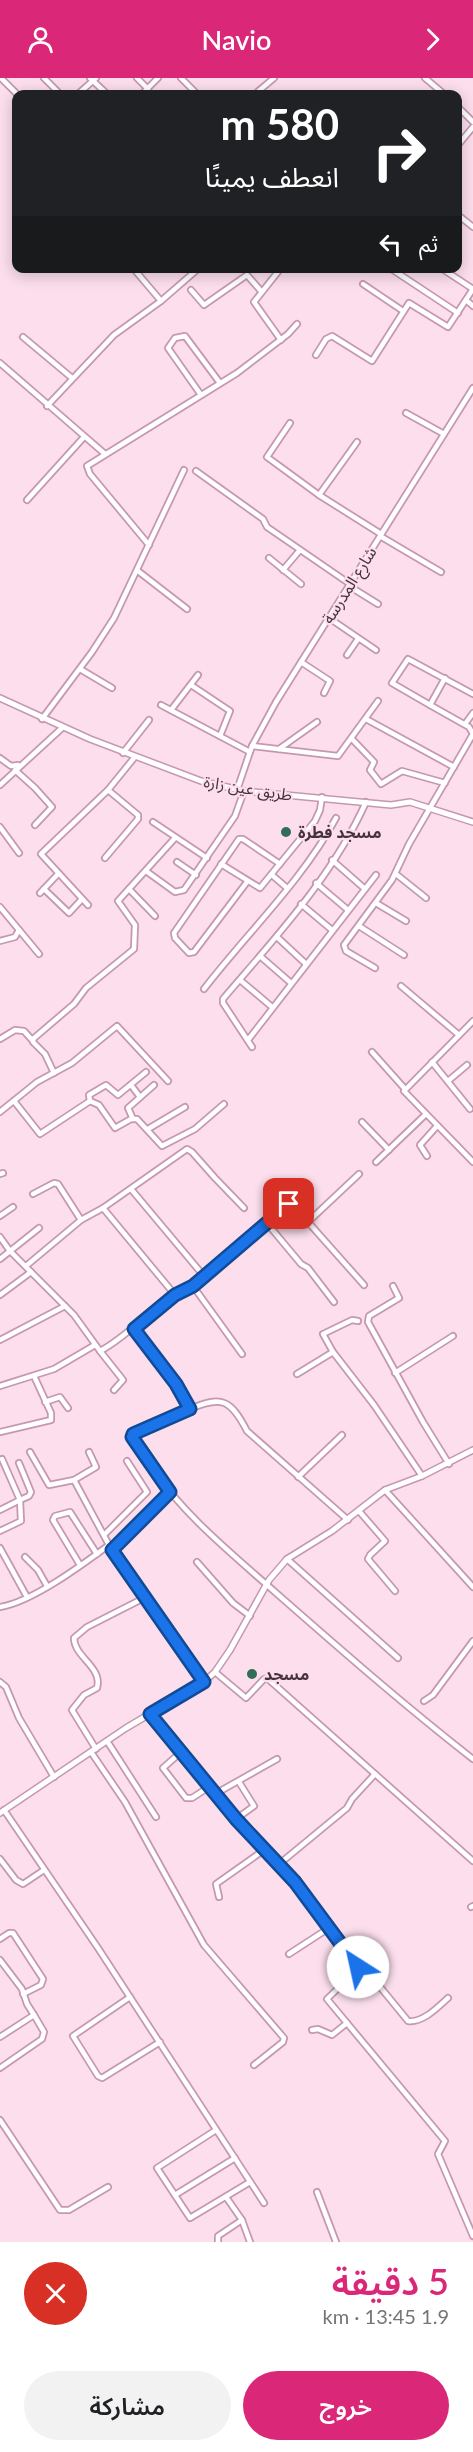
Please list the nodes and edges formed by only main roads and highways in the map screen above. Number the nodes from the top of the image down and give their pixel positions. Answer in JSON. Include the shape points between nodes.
{"nodes":[{"id":1,"x":0,"y":698,"type":"edge"},
{"id":2,"x":473,"y":822,"type":"edge"},
{"id":3,"x":473,"y":1450,"type":"edge"},
{"id":4,"x":2,"y":1812,"type":"edge"}],
"edges":[{"from":1,"to":2,"type":"main road","name":"طريق عين زارة","via":[[62,728],[201,782],[391,805],[408,802]]},
{"from":3,"to":4,"type":"main road","via":[[384,1490],[348,1520],[287,1560],[266,1584],[250,1616],[204,1682]]}]}
